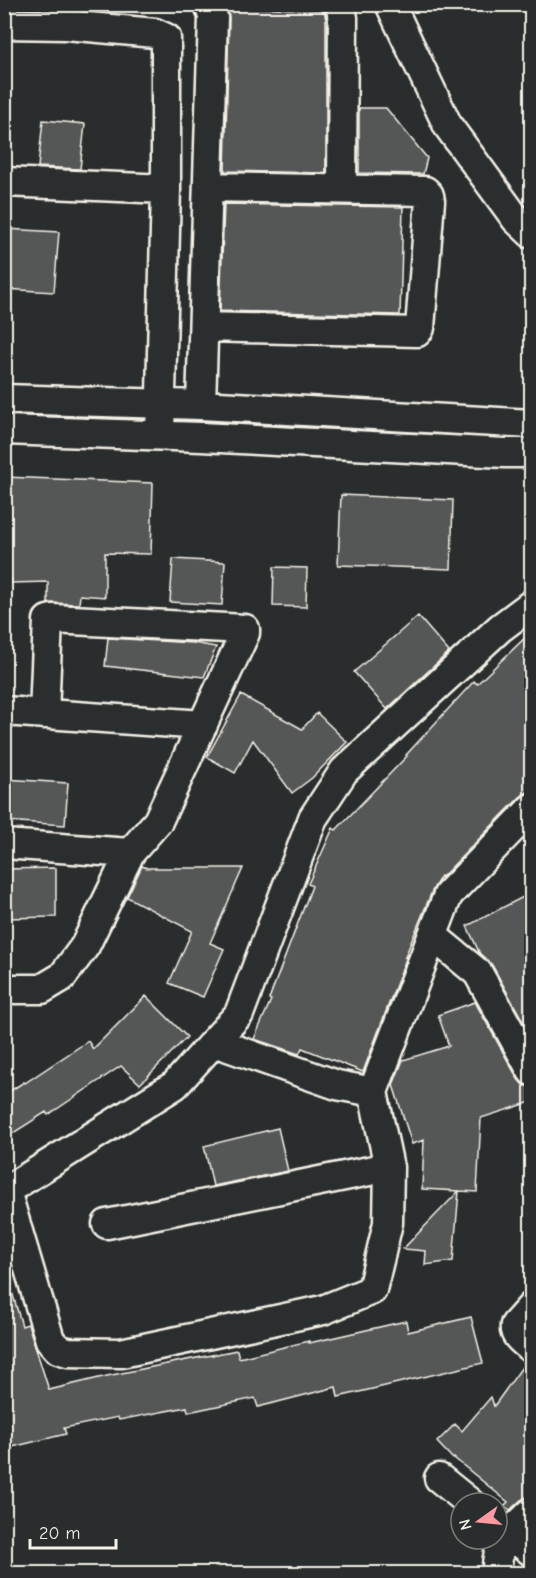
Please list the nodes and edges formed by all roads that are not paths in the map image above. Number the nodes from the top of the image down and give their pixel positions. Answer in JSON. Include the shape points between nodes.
{"nodes":[{"id":1,"x":208,"y":4,"type":"edge"},
{"id":2,"x":340,"y":4,"type":"edge"},
{"id":3,"x":390,"y":4,"type":"edge"},
{"id":4,"x":66,"y":15,"type":"edge"},
{"id":5,"x":4,"y":24,"type":"edge"},
{"id":6,"x":4,"y":182,"type":"edge"},
{"id":7,"x":208,"y":187,"type":"junction"},
{"id":8,"x":342,"y":188,"type":"junction"},
{"id":9,"x":166,"y":189,"type":"junction"},
{"id":10,"x":531,"y":234,"type":"edge"},
{"id":11,"x":204,"y":327,"type":"junction"},
{"id":12,"x":4,"y":399,"type":"edge"},
{"id":13,"x":160,"y":404,"type":"junction"},
{"id":14,"x":201,"y":405,"type":"junction"},
{"id":15,"x":531,"y":424,"type":"edge"},
{"id":16,"x":4,"y":430,"type":"edge"},
{"id":17,"x":160,"y":435,"type":"junction"},
{"id":18,"x":531,"y":453,"type":"edge"},
{"id":19,"x":531,"y":604,"type":"edge"},
{"id":20,"x":4,"y":711,"type":"edge"},
{"id":21,"x":44,"y":714,"type":"junction"},
{"id":22,"x":203,"y":725,"type":"junction"},
{"id":23,"x":531,"y":808,"type":"edge"},
{"id":24,"x":4,"y":844,"type":"edge"},
{"id":25,"x":130,"y":853,"type":"junction"},
{"id":26,"x":433,"y":936,"type":"junction"},
{"id":27,"x":4,"y":989,"type":"edge"},
{"id":28,"x":214,"y":1042,"type":"junction"},
{"id":29,"x":531,"y":1071,"type":"edge"},
{"id":30,"x":373,"y":1092,"type":"junction"},
{"id":31,"x":389,"y":1167,"type":"junction"},
{"id":32,"x":5,"y":1192,"type":"edge"},
{"id":33,"x":107,"y":1224,"type":"dead end"},
{"id":34,"x":531,"y":1306,"type":"edge"},
{"id":35,"x":531,"y":1349,"type":"edge"},
{"id":36,"x":439,"y":1478,"type":"dead end"},
{"id":37,"x":455,"y":1491,"type":"edge"},
{"id":38,"x":531,"y":1512,"type":"edge"},
{"id":39,"x":509,"y":1525,"type":"edge"},
{"id":40,"x":509,"y":1534,"type":"edge"},
{"id":41,"x":498,"y":1551,"type":"edge"},
{"id":42,"x":531,"y":1552,"type":"edge"},
{"id":43,"x":497,"y":1574,"type":"edge"}],
"edges":[{"from":1,"to":7,"type":"street","via":[[213,17]]},
{"from":2,"to":8,"type":"street"},
{"from":3,"to":10,"type":"street","via":[[448,126]]},
{"from":4,"to":5,"type":"street"},
{"from":4,"to":9,"type":"street","via":[[166,38]]},
{"from":6,"to":9,"type":"street"},
{"from":7,"to":8,"type":"street"},
{"from":7,"to":11,"type":"street"},
{"from":8,"to":11,"type":"street","via":[[425,190],[429,195],[417,332]]},
{"from":9,"to":13,"type":"street"},
{"from":11,"to":14,"type":"street"},
{"from":12,"to":13,"type":"street"},
{"from":13,"to":14,"type":"street"},
{"from":13,"to":17,"type":"street"},
{"from":14,"to":15,"type":"street"},
{"from":16,"to":17,"type":"street"},
{"from":17,"to":18,"type":"street"},
{"from":19,"to":28,"type":"street","via":[[344,771],[313,818],[239,1014]]},
{"from":20,"to":21,"type":"street"},
{"from":21,"to":22,"type":"street"},
{"from":21,"to":22,"type":"street","via":[[48,620],[245,629]]},
{"from":22,"to":25,"type":"street","via":[[158,821]]},
{"from":23,"to":26,"type":"street","via":[[448,895]]},
{"from":24,"to":25,"type":"street"},
{"from":25,"to":27,"type":"street","via":[[85,946],[62,977],[42,989]]},
{"from":26,"to":29,"type":"street","via":[[478,973]]},
{"from":26,"to":30,"type":"street"},
{"from":28,"to":30,"type":"street","via":[[337,1085]]},
{"from":28,"to":32,"type":"street","via":[[175,1085]]},
{"from":30,"to":31,"type":"street"},
{"from":31,"to":32,"type":"street","via":[[388,1223],[372,1290],[323,1310],[121,1353],[68,1352],[50,1340]]},
{"from":31,"to":33,"type":"street"},
{"from":34,"to":35,"type":"street","via":[[514,1329]]},
{"from":36,"to":37,"type":"street"},
{"from":38,"to":39,"type":"street"},
{"from":40,"to":42,"type":"street"},
{"from":41,"to":43,"type":"street"}]}
